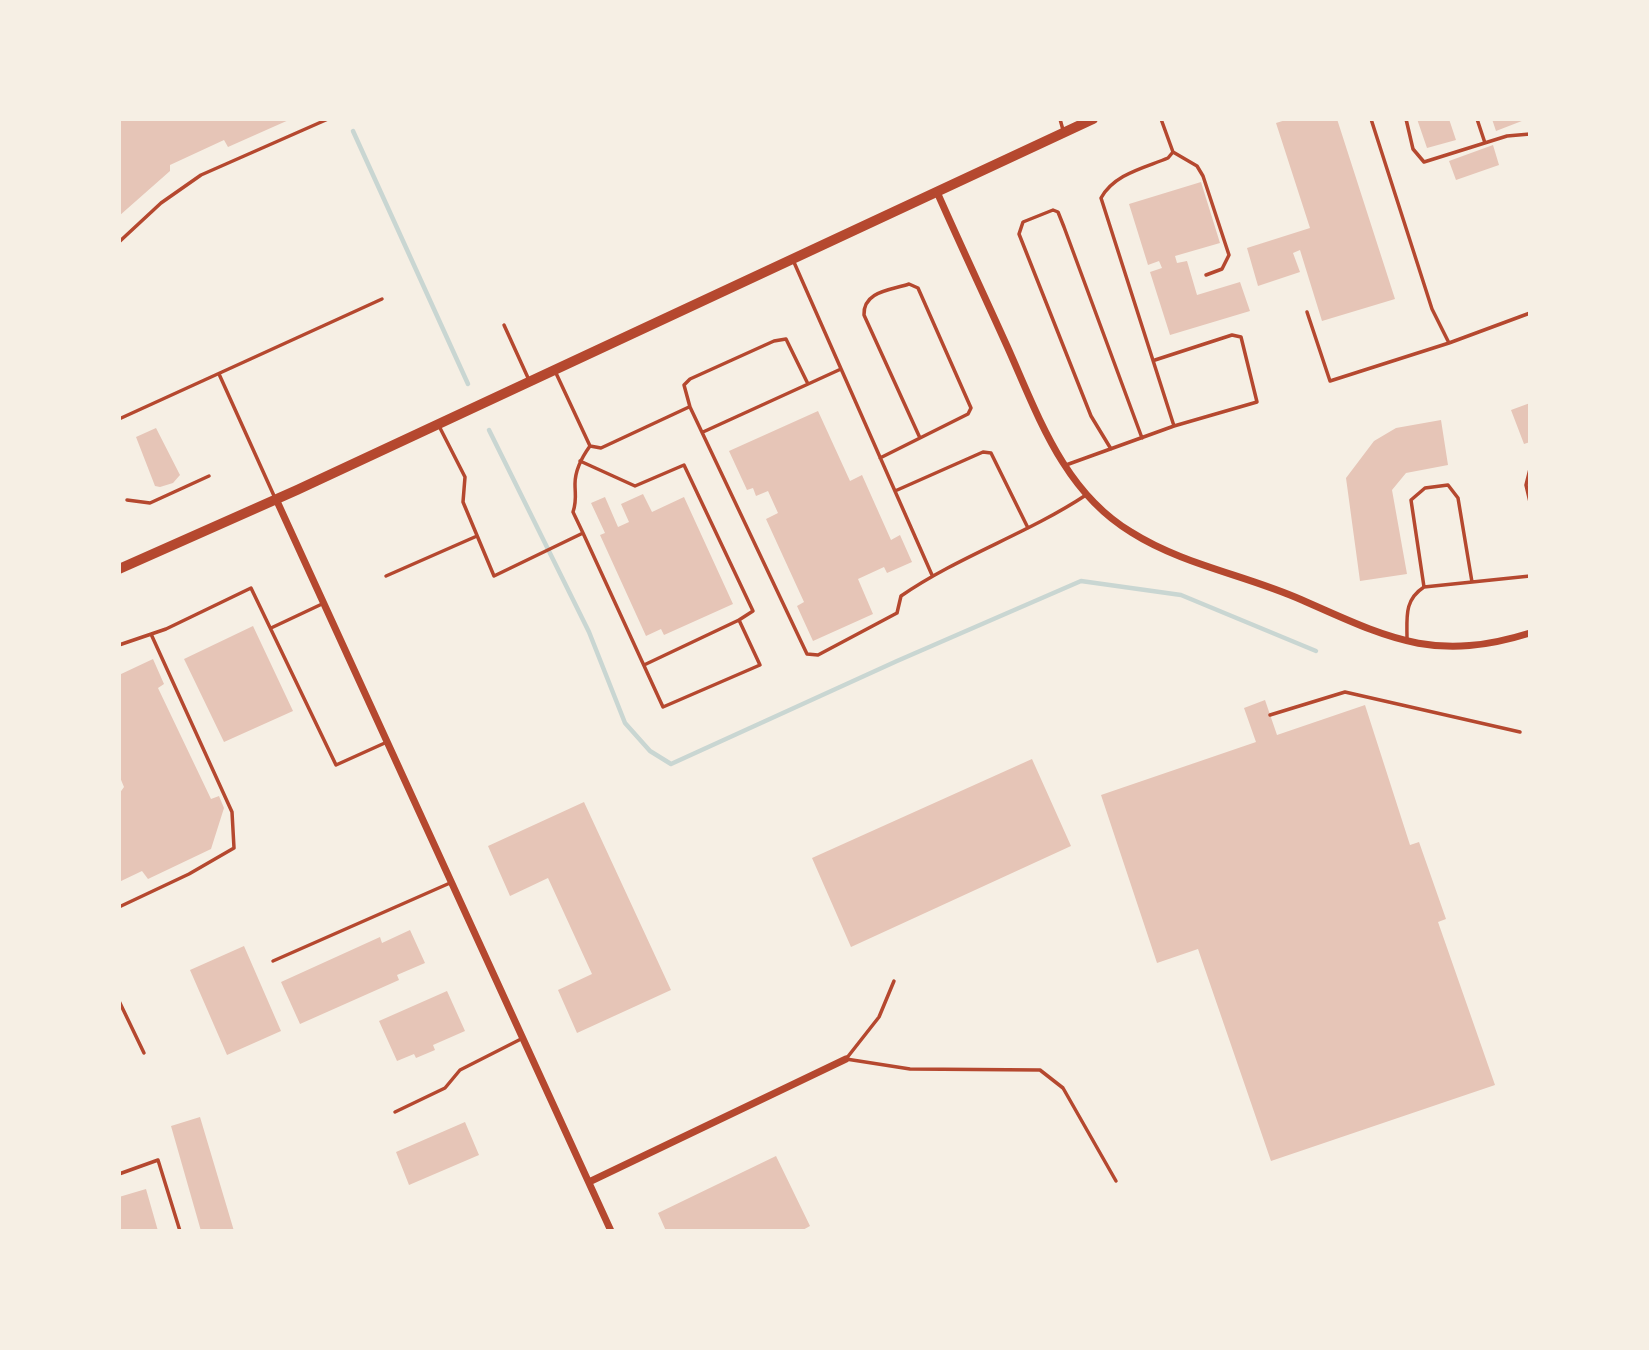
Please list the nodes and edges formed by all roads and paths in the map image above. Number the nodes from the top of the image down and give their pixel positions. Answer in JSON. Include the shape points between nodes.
{"nodes":[{"id":1,"x":328,"y":119,"type":"edge"},
{"id":2,"x":1060,"y":119,"type":"edge"},
{"id":3,"x":1093,"y":119,"type":"edge"},
{"id":4,"x":1161,"y":119,"type":"edge"},
{"id":5,"x":1371,"y":119,"type":"edge"},
{"id":6,"x":1405,"y":119,"type":"edge"},
{"id":7,"x":1477,"y":119,"type":"edge"},
{"id":8,"x":322,"y":120,"type":"edge"},
{"id":9,"x":1064,"y":132,"type":"junction"},
{"id":10,"x":1530,"y":134,"type":"edge"},
{"id":11,"x":1485,"y":143,"type":"junction"},
{"id":12,"x":1173,"y":152,"type":"junction"},
{"id":13,"x":937,"y":192,"type":"junction"},
{"id":14,"x":119,"y":242,"type":"edge"},
{"id":15,"x":793,"y":260,"type":"junction"},
{"id":16,"x":1206,"y":275,"type":"dead end"},
{"id":17,"x":382,"y":299,"type":"dead end"},
{"id":18,"x":1307,"y":312,"type":"dead end"},
{"id":19,"x":1530,"y":313,"type":"edge"},
{"id":20,"x":504,"y":326,"type":"dead end"},
{"id":21,"x":1449,"y":343,"type":"junction"},
{"id":22,"x":1155,"y":360,"type":"junction"},
{"id":23,"x":554,"y":369,"type":"junction"},
{"id":24,"x":841,"y":369,"type":"junction"},
{"id":25,"x":219,"y":373,"type":"junction"},
{"id":26,"x":529,"y":380,"type":"junction"},
{"id":27,"x":808,"y":384,"type":"junction"},
{"id":28,"x":690,"y":407,"type":"junction"},
{"id":29,"x":119,"y":419,"type":"edge"},
{"id":30,"x":438,"y":424,"type":"junction"},
{"id":31,"x":1174,"y":426,"type":"junction"},
{"id":32,"x":702,"y":432,"type":"junction"},
{"id":33,"x":920,"y":438,"type":"junction"},
{"id":34,"x":1142,"y":438,"type":"junction"},
{"id":35,"x":590,"y":446,"type":"junction"},
{"id":36,"x":1111,"y":449,"type":"junction"},
{"id":37,"x":880,"y":457,"type":"junction"},
{"id":38,"x":580,"y":461,"type":"junction"},
{"id":39,"x":1064,"y":466,"type":"junction"},
{"id":40,"x":1530,"y":469,"type":"edge"},
{"id":41,"x":209,"y":475,"type":"dead end"},
{"id":42,"x":895,"y":491,"type":"junction"},
{"id":43,"x":1086,"y":495,"type":"junction"},
{"id":44,"x":276,"y":499,"type":"junction"},
{"id":45,"x":127,"y":500,"type":"dead end"},
{"id":46,"x":1530,"y":502,"type":"edge"},
{"id":47,"x":1028,"y":528,"type":"junction"},
{"id":48,"x":583,"y":533,"type":"junction"},
{"id":49,"x":477,"y":536,"type":"junction"},
{"id":50,"x":119,"y":569,"type":"edge"},
{"id":51,"x":932,"y":575,"type":"junction"},
{"id":52,"x":386,"y":576,"type":"dead end"},
{"id":53,"x":1530,"y":576,"type":"edge"},
{"id":54,"x":1472,"y":582,"type":"junction"},
{"id":55,"x":1424,"y":587,"type":"junction"},
{"id":56,"x":324,"y":603,"type":"junction"},
{"id":57,"x":739,"y":620,"type":"junction"},
{"id":58,"x":271,"y":628,"type":"junction"},
{"id":59,"x":1530,"y":633,"type":"edge"},
{"id":60,"x":151,"y":634,"type":"junction"},
{"id":61,"x":1407,"y":642,"type":"junction"},
{"id":62,"x":119,"y":645,"type":"edge"},
{"id":63,"x":644,"y":665,"type":"junction"},
{"id":64,"x":1270,"y":715,"type":"dead end"},
{"id":65,"x":1520,"y":732,"type":"dead end"},
{"id":66,"x":388,"y":741,"type":"junction"},
{"id":67,"x":452,"y":882,"type":"junction"},
{"id":68,"x":119,"y":907,"type":"edge"},
{"id":69,"x":273,"y":961,"type":"dead end"},
{"id":70,"x":894,"y":981,"type":"dead end"},
{"id":71,"x":119,"y":1001,"type":"edge"},
{"id":72,"x":523,"y":1038,"type":"junction"},
{"id":73,"x":144,"y":1053,"type":"dead end"},
{"id":74,"x":846,"y":1059,"type":"junction"},
{"id":75,"x":395,"y":1112,"type":"dead end"},
{"id":76,"x":119,"y":1174,"type":"edge"},
{"id":77,"x":1116,"y":1181,"type":"dead end"},
{"id":78,"x":589,"y":1182,"type":"junction"},
{"id":79,"x":180,"y":1231,"type":"edge"},
{"id":80,"x":611,"y":1231,"type":"edge"}],
"edges":[{"from":1,"to":8,"type":"lane"},
{"from":2,"to":9,"type":"lane"},
{"from":3,"to":9,"type":"main road"},
{"from":4,"to":12,"type":"lane"},
{"from":5,"to":21,"type":"lane","via":[[1432,309]]},
{"from":6,"to":11,"type":"lane","via":[[1413,149],[1424,162]]},
{"from":7,"to":11,"type":"lane"},
{"from":8,"to":14,"type":"lane","via":[[201,175],[161,202]]},
{"from":9,"to":13,"type":"main road"},
{"from":10,"to":11,"type":"lane"},
{"from":12,"to":16,"type":"lane","via":[[1198,166],[1229,255],[1222,269]]},
{"from":12,"to":22,"type":"lane","via":[[1119,178],[1107,186],[1101,198]]},
{"from":13,"to":15,"type":"main road"},
{"from":13,"to":39,"type":"street"},
{"from":15,"to":23,"type":"main road"},
{"from":15,"to":24,"type":"lane"},
{"from":17,"to":25,"type":"lane"},
{"from":18,"to":21,"type":"lane","via":[[1329,382]]},
{"from":19,"to":21,"type":"lane"},
{"from":20,"to":26,"type":"lane"},
{"from":22,"to":31,"type":"lane"},
{"from":22,"to":31,"type":"lane","via":[[1232,335],[1241,337],[1256,402]]},
{"from":23,"to":26,"type":"main road"},
{"from":23,"to":35,"type":"lane"},
{"from":24,"to":27,"type":"lane"},
{"from":24,"to":37,"type":"lane"},
{"from":25,"to":29,"type":"lane"},
{"from":25,"to":44,"type":"lane"},
{"from":26,"to":30,"type":"main road"},
{"from":27,"to":28,"type":"lane","via":[[791,343],[774,341],[690,379],[684,385]]},
{"from":27,"to":32,"type":"lane"},
{"from":28,"to":32,"type":"lane"},
{"from":28,"to":35,"type":"lane","via":[[601,448]]},
{"from":30,"to":44,"type":"main road"},
{"from":30,"to":49,"type":"lane","via":[[465,477],[463,502]]},
{"from":31,"to":34,"type":"lane"},
{"from":32,"to":51,"type":"lane","via":[[807,654],[818,655],[897,613],[901,596]]},
{"from":33,"to":33,"type":"lane","via":[[968,414],[971,408],[918,288],[909,284],[870,296],[864,315]]},
{"from":33,"to":37,"type":"lane"},
{"from":34,"to":36,"type":"lane"},
{"from":34,"to":36,"type":"lane","via":[[1064,227],[1053,210],[1023,222],[1019,234],[1091,416]]},
{"from":35,"to":38,"type":"lane"},
{"from":36,"to":39,"type":"lane"},
{"from":37,"to":42,"type":"lane"},
{"from":38,"to":48,"type":"lane","via":[[575,483],[578,499],[572,512]]},
{"from":38,"to":57,"type":"lane","via":[[635,486],[684,465],[753,611]]},
{"from":39,"to":43,"type":"street"},
{"from":40,"to":46,"type":"lane","via":[[1526,485]]},
{"from":41,"to":45,"type":"lane","via":[[150,503]]},
{"from":42,"to":47,"type":"lane","via":[[983,452],[990,453]]},
{"from":42,"to":51,"type":"lane"},
{"from":43,"to":47,"type":"lane"},
{"from":43,"to":61,"type":"street","via":[[1113,520],[1155,546],[1285,593],[1370,632]]},
{"from":44,"to":50,"type":"main road"},
{"from":44,"to":56,"type":"street"},
{"from":47,"to":51,"type":"lane"},
{"from":48,"to":49,"type":"lane","via":[[494,576]]},
{"from":48,"to":63,"type":"lane"},
{"from":49,"to":52,"type":"lane"},
{"from":53,"to":54,"type":"lane"},
{"from":54,"to":55,"type":"lane"},
{"from":54,"to":55,"type":"lane","via":[[1458,498],[1448,485],[1424,488],[1410,500]]},
{"from":55,"to":61,"type":"lane","via":[[1407,605]]},
{"from":56,"to":58,"type":"lane"},
{"from":56,"to":66,"type":"street"},
{"from":57,"to":63,"type":"lane"},
{"from":57,"to":63,"type":"lane","via":[[760,666],[663,707]]},
{"from":58,"to":60,"type":"lane","via":[[251,588]]},
{"from":58,"to":66,"type":"lane","via":[[336,765]]},
{"from":59,"to":61,"type":"street","via":[[1465,646]]},
{"from":60,"to":62,"type":"lane"},
{"from":60,"to":68,"type":"lane","via":[[232,813],[234,848]]},
{"from":64,"to":65,"type":"lane","via":[[1345,692]]},
{"from":66,"to":67,"type":"street"},
{"from":67,"to":69,"type":"lane"},
{"from":67,"to":72,"type":"street"},
{"from":70,"to":74,"type":"lane","via":[[879,1017]]},
{"from":71,"to":73,"type":"lane"},
{"from":72,"to":75,"type":"lane","via":[[460,1070],[445,1088]]},
{"from":72,"to":78,"type":"street"},
{"from":74,"to":77,"type":"lane","via":[[910,1069],[1040,1070],[1063,1088]]},
{"from":74,"to":78,"type":"street"},
{"from":76,"to":79,"type":"lane","via":[[158,1160]]},
{"from":78,"to":80,"type":"street"}]}
